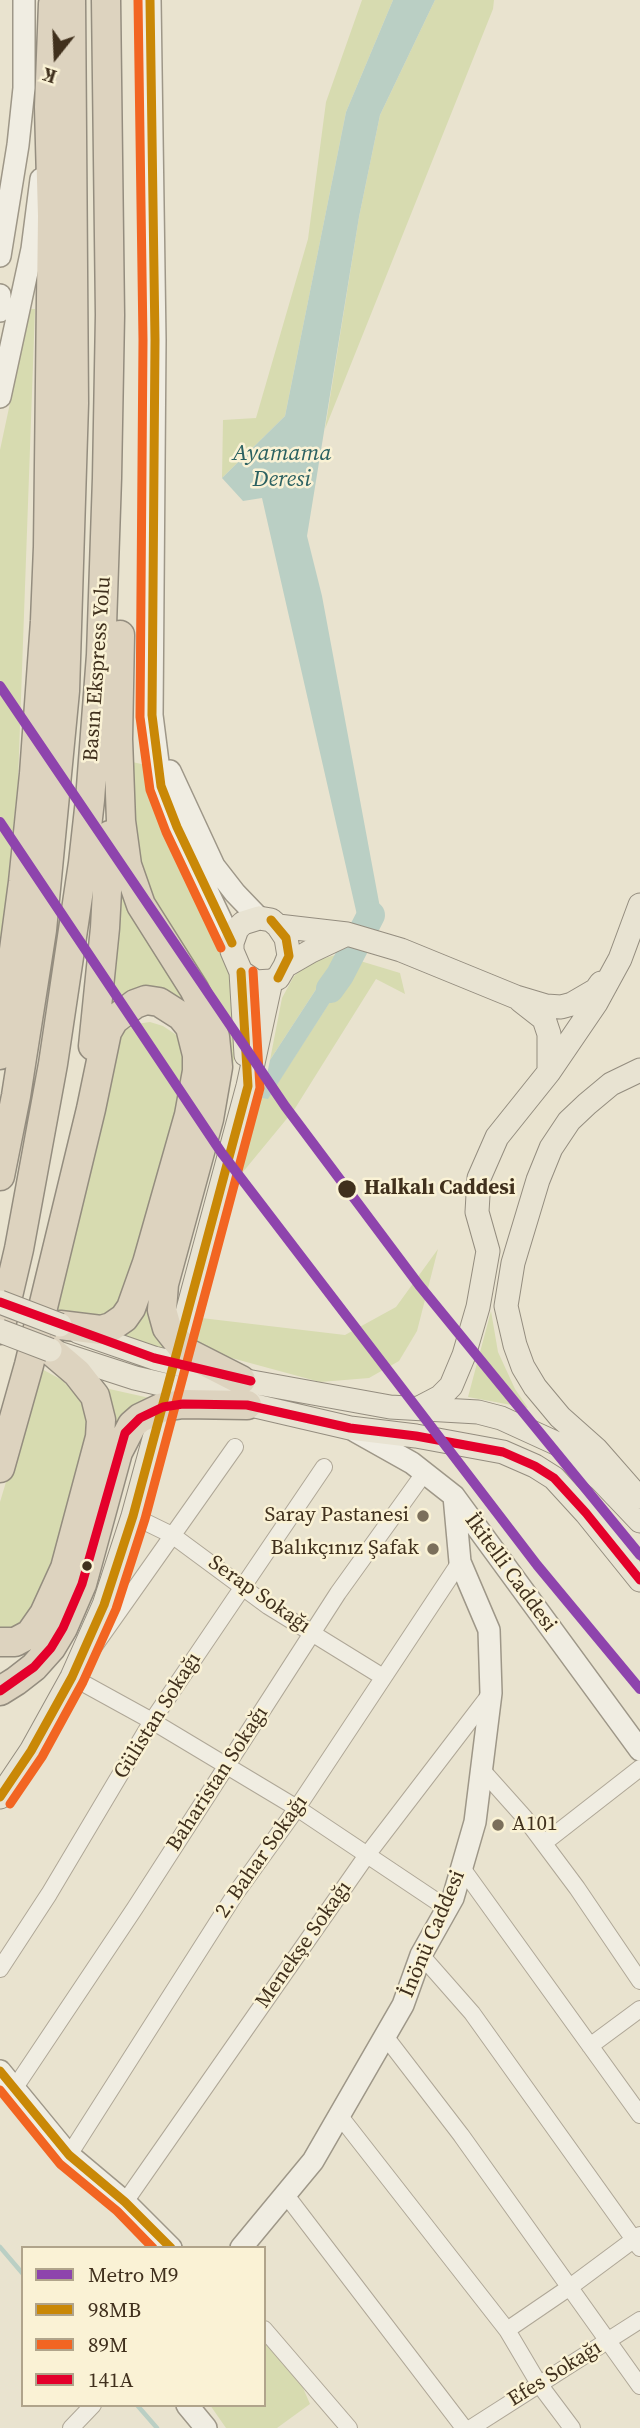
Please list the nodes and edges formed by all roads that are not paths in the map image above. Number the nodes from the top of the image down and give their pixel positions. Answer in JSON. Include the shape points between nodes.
{"nodes":[{"id":1,"x":24,"y":0,"type":"edge"},
{"id":2,"x":53,"y":0,"type":"edge"},
{"id":3,"x":72,"y":0,"type":"edge"},
{"id":4,"x":106,"y":0,"type":"edge"},
{"id":5,"x":150,"y":0,"type":"edge"},
{"id":6,"x":49,"y":107,"type":"junction"},
{"id":7,"x":1,"y":246,"type":"edge"},
{"id":8,"x":0,"y":295,"type":"edge"},
{"id":9,"x":0,"y":311,"type":"edge"},
{"id":10,"x":0,"y":397,"type":"edge"},
{"id":11,"x":107,"y":478,"type":"junction"},
{"id":12,"x":154,"y":680,"type":"junction"},
{"id":13,"x":118,"y":738,"type":"junction"},
{"id":14,"x":640,"y":905,"type":"edge"},
{"id":15,"x":269,"y":922,"type":"junction"},
{"id":16,"x":347,"y":934,"type":"junction"},
{"id":17,"x":232,"y":943,"type":"junction"},
{"id":18,"x":620,"y":958,"type":"junction"},
{"id":19,"x":241,"y":972,"type":"junction"},
{"id":20,"x":278,"y":974,"type":"junction"},
{"id":21,"x":516,"y":997,"type":"junction"},
{"id":22,"x":0,"y":1055,"type":"edge"},
{"id":23,"x":640,"y":1070,"type":"edge"},
{"id":24,"x":549,"y":1072,"type":"junction"},
{"id":25,"x":248,"y":1087,"type":"junction"},
{"id":26,"x":80,"y":1145,"type":"junction"},
{"id":27,"x":0,"y":1176,"type":"edge"},
{"id":28,"x":0,"y":1302,"type":"edge"},
{"id":29,"x":184,"y":1324,"type":"dead end"},
{"id":30,"x":0,"y":1330,"type":"edge"},
{"id":31,"x":55,"y":1337,"type":"junction"},
{"id":32,"x":244,"y":1392,"type":"junction"},
{"id":33,"x":419,"y":1408,"type":"junction"},
{"id":34,"x":158,"y":1424,"type":"dead end"},
{"id":35,"x":350,"y":1428,"type":"junction"},
{"id":36,"x":235,"y":1447,"type":"dead end"},
{"id":37,"x":324,"y":1467,"type":"dead end"},
{"id":38,"x":0,"y":1468,"type":"edge"},
{"id":39,"x":425,"y":1472,"type":"junction"},
{"id":40,"x":636,"y":1487,"type":"edge"},
{"id":41,"x":454,"y":1496,"type":"junction"},
{"id":42,"x":133,"y":1516,"type":"junction"},
{"id":43,"x":640,"y":1521,"type":"edge"},
{"id":44,"x":172,"y":1535,"type":"junction"},
{"id":45,"x":460,"y":1562,"type":"junction"},
{"id":46,"x":640,"y":1580,"type":"edge"},
{"id":47,"x":242,"y":1587,"type":"junction"},
{"id":48,"x":312,"y":1633,"type":"junction"},
{"id":49,"x":0,"y":1642,"type":"edge"},
{"id":50,"x":383,"y":1676,"type":"junction"},
{"id":51,"x":72,"y":1678,"type":"junction"},
{"id":52,"x":0,"y":1691,"type":"edge"},
{"id":53,"x":491,"y":1693,"type":"junction"},
{"id":54,"x":152,"y":1721,"type":"junction"},
{"id":55,"x":640,"y":1750,"type":"edge"},
{"id":56,"x":226,"y":1766,"type":"junction"},
{"id":57,"x":640,"y":1768,"type":"edge"},
{"id":58,"x":482,"y":1770,"type":"junction"},
{"id":59,"x":0,"y":1797,"type":"edge"},
{"id":60,"x":297,"y":1808,"type":"junction"},
{"id":61,"x":544,"y":1843,"type":"junction"},
{"id":62,"x":367,"y":1855,"type":"junction"},
{"id":63,"x":462,"y":1868,"type":"junction"},
{"id":64,"x":448,"y":1909,"type":"junction"},
{"id":65,"x":421,"y":1955,"type":"junction"},
{"id":66,"x":0,"y":1969,"type":"edge"},
{"id":67,"x":640,"y":1981,"type":"edge"},
{"id":68,"x":640,"y":2009,"type":"edge"},
{"id":69,"x":385,"y":2036,"type":"junction"},
{"id":70,"x":590,"y":2046,"type":"junction"},
{"id":71,"x":0,"y":2071,"type":"edge"},
{"id":72,"x":14,"y":2089,"type":"junction"},
{"id":73,"x":339,"y":2115,"type":"junction"},
{"id":74,"x":640,"y":2115,"type":"edge"},
{"id":75,"x":69,"y":2155,"type":"junction"},
{"id":76,"x":286,"y":2195,"type":"junction"},
{"id":77,"x":125,"y":2202,"type":"junction"},
{"id":78,"x":638,"y":2241,"type":"edge"},
{"id":79,"x":169,"y":2246,"type":"edge"},
{"id":80,"x":243,"y":2246,"type":"edge"},
{"id":81,"x":570,"y":2287,"type":"junction"},
{"id":82,"x":640,"y":2320,"type":"edge"},
{"id":83,"x":507,"y":2330,"type":"junction"},
{"id":84,"x":266,"y":2331,"type":"edge"},
{"id":85,"x":608,"y":2341,"type":"junction"},
{"id":86,"x":539,"y":2384,"type":"junction"},
{"id":87,"x":640,"y":2386,"type":"edge"},
{"id":88,"x":91,"y":2407,"type":"edge"},
{"id":89,"x":189,"y":2407,"type":"edge"},
{"id":90,"x":71,"y":2428,"type":"edge"},
{"id":91,"x":206,"y":2428,"type":"edge"},
{"id":92,"x":349,"y":2428,"type":"edge"},
{"id":93,"x":464,"y":2428,"type":"edge"},
{"id":94,"x":471,"y":2428,"type":"edge"},
{"id":95,"x":572,"y":2428,"type":"edge"}],
"edges":[{"from":1,"to":7,"type":"main road","via":[[23,100]]},
{"from":2,"to":6,"type":"highway"},
{"from":3,"to":27,"type":"highway","name":"Basın Ekspress Yolu","via":[[74,402],[65,691],[42,930]]},
{"from":4,"to":11,"type":"highway","name":"Basın Ekspress Yolu"},
{"from":5,"to":12,"type":"main road"},
{"from":6,"to":10,"type":"main road","via":[[32,249]]},
{"from":6,"to":22,"type":"highway","via":[[52,216],[45,621],[26,859]]},
{"from":8,"to":9,"type":"main road"},
{"from":11,"to":13,"type":"highway","via":[[122,557]]},
{"from":11,"to":30,"type":"highway","name":"Basın Ekspress Yolu","via":[[101,655],[83,863],[45,1113]]},
{"from":12,"to":15,"type":"main road","via":[[167,766],[187,810],[214,866],[235,893]]},
{"from":12,"to":17,"type":"main road","via":[[152,715],[161,786]]},
{"from":13,"to":26,"type":"highway","via":[[104,941]]},
{"from":13,"to":32,"type":"highway","via":[[123,847],[130,877],[141,905],[209,1018],[217,1052],[209,1119],[164,1284],[162,1310],[167,1328],[186,1352]]},
{"from":14,"to":18,"type":"main road"},
{"from":15,"to":16,"type":"main road"},
{"from":15,"to":17,"type":"main road","via":[[243,923]]},
{"from":15,"to":20,"type":"main road","via":[[286,938],[289,956]]},
{"from":16,"to":20,"type":"main road"},
{"from":16,"to":21,"type":"main road","via":[[401,950]]},
{"from":17,"to":19,"type":"main road"},
{"from":18,"to":21,"type":"main road","via":[[596,990],[572,1004],[546,1006]]},
{"from":18,"to":24,"type":"main road"},
{"from":19,"to":20,"type":"main road","via":[[256,982]]},
{"from":19,"to":25,"type":"main road"},
{"from":20,"to":25,"type":"main road"},
{"from":21,"to":24,"type":"main road","via":[[544,1019],[549,1034]]},
{"from":23,"to":40,"type":"main road","via":[[611,1084],[587,1104],[551,1148],[513,1263],[506,1306],[515,1345],[535,1387],[560,1417]]},
{"from":24,"to":33,"type":"main road","via":[[497,1137],[479,1178],[477,1213],[488,1251],[478,1307],[451,1386]]},
{"from":25,"to":29,"type":"main road"},
{"from":26,"to":31,"type":"highway","via":[[107,1032],[114,1020],[146,1000],[170,1007],[194,1037],[197,1071],[137,1295],[124,1318],[111,1327]]},
{"from":26,"to":38,"type":"highway"},
{"from":28,"to":31,"type":"main road","bridge":true},
{"from":30,"to":31,"type":"main road","bridge":true},
{"from":31,"to":32,"type":"main road","via":[[154,1358]]},
{"from":31,"to":49,"type":"highway","via":[[95,1396],[100,1437],[65,1567],[44,1614],[30,1634],[15,1643]]},
{"from":32,"to":33,"type":"main road"},
{"from":32,"to":35,"type":"main road"},
{"from":32,"to":52,"type":"highway","via":[[163,1407],[132,1425],[118,1452],[82,1584],[63,1628],[34,1667]]},
{"from":33,"to":43,"type":"main road","via":[[478,1412],[560,1445]]},
{"from":34,"to":42,"type":"main road"},
{"from":35,"to":39,"type":"main road","name":"İkitelli Caddesi"},
{"from":35,"to":46,"type":"main road","via":[[457,1442],[503,1452],[535,1466],[562,1486]]},
{"from":36,"to":44,"type":"street"},
{"from":37,"to":47,"type":"street","name":"Gülistan Sokağı"},
{"from":39,"to":41,"type":"main road","name":"İkitelli Caddesi"},
{"from":39,"to":48,"type":"street","name":"Baharistan Sokağı"},
{"from":41,"to":45,"type":"main road","name":"İnönü Caddesi"},
{"from":41,"to":55,"type":"main road","name":"İkitelli Caddesi"},
{"from":42,"to":44,"type":"street","name":"Serap Sokağı"},
{"from":42,"to":51,"type":"main road","via":[[104,1605]]},
{"from":44,"to":47,"type":"street","name":"Serap Sokağı"},
{"from":44,"to":51,"type":"street"},
{"from":45,"to":50,"type":"street","name":"2. Bahar Sokağı"},
{"from":45,"to":53,"type":"main road","name":"İnönü Caddesi","via":[[489,1630]]},
{"from":47,"to":48,"type":"street","name":"Serap Sokağı"},
{"from":47,"to":54,"type":"street","name":"Gülistan Sokağı"},
{"from":48,"to":50,"type":"street","name":"Serap Sokağı"},
{"from":48,"to":56,"type":"street","name":"Baharistan Sokağı"},
{"from":50,"to":60,"type":"street","name":"2. Bahar Sokağı"},
{"from":51,"to":54,"type":"street"},
{"from":51,"to":59,"type":"main road"},
{"from":53,"to":58,"type":"main road","name":"İnönü Caddesi"},
{"from":53,"to":62,"type":"street","name":"Menekşe Sokağı"},
{"from":54,"to":56,"type":"street"},
{"from":54,"to":66,"type":"street","name":"Gülistan Sokağı"},
{"from":56,"to":60,"type":"street"},
{"from":56,"to":72,"type":"street","name":"Baharistan Sokağı"},
{"from":57,"to":61,"type":"street"},
{"from":58,"to":61,"type":"street"},
{"from":58,"to":63,"type":"main road","name":"İnönü Caddesi","via":[[475,1822]]},
{"from":60,"to":62,"type":"street"},
{"from":60,"to":75,"type":"street","name":"2. Bahar Sokağı","via":[[236,1893]]},
{"from":61,"to":67,"type":"street"},
{"from":62,"to":64,"type":"street"},
{"from":62,"to":77,"type":"street","name":"Menekşe Sokağı"},
{"from":63,"to":64,"type":"main road","name":"İnönü Caddesi"},
{"from":63,"to":70,"type":"street"},
{"from":64,"to":65,"type":"main road","name":"İnönü Caddesi"},
{"from":65,"to":69,"type":"main road","name":"İnönü Caddesi","via":[[403,2005]]},
{"from":65,"to":78,"type":"street","via":[[472,2012]]},
{"from":68,"to":70,"type":"street"},
{"from":69,"to":73,"type":"main road","name":"İnönü Caddesi"},
{"from":69,"to":81,"type":"street"},
{"from":70,"to":74,"type":"street"},
{"from":71,"to":72,"type":"main road"},
{"from":72,"to":75,"type":"main road"},
{"from":73,"to":76,"type":"main road","name":"İnönü Caddesi","via":[[313,2161]]},
{"from":73,"to":83,"type":"street"},
{"from":75,"to":77,"type":"main road"},
{"from":76,"to":80,"type":"main road","name":"İnönü Caddesi"},
{"from":76,"to":93,"type":"street"},
{"from":77,"to":79,"type":"main road"},
{"from":78,"to":81,"type":"street"},
{"from":81,"to":83,"type":"street"},
{"from":81,"to":85,"type":"street"},
{"from":82,"to":85,"type":"street","name":"Efes Sokağı"},
{"from":83,"to":86,"type":"street"},
{"from":84,"to":92,"type":"street"},
{"from":85,"to":86,"type":"street","name":"Efes Sokağı"},
{"from":85,"to":87,"type":"street"},
{"from":86,"to":94,"type":"street","name":"Efes Sokağı"},
{"from":86,"to":95,"type":"street"},
{"from":88,"to":90,"type":"street"},
{"from":89,"to":91,"type":"main road"}]}
